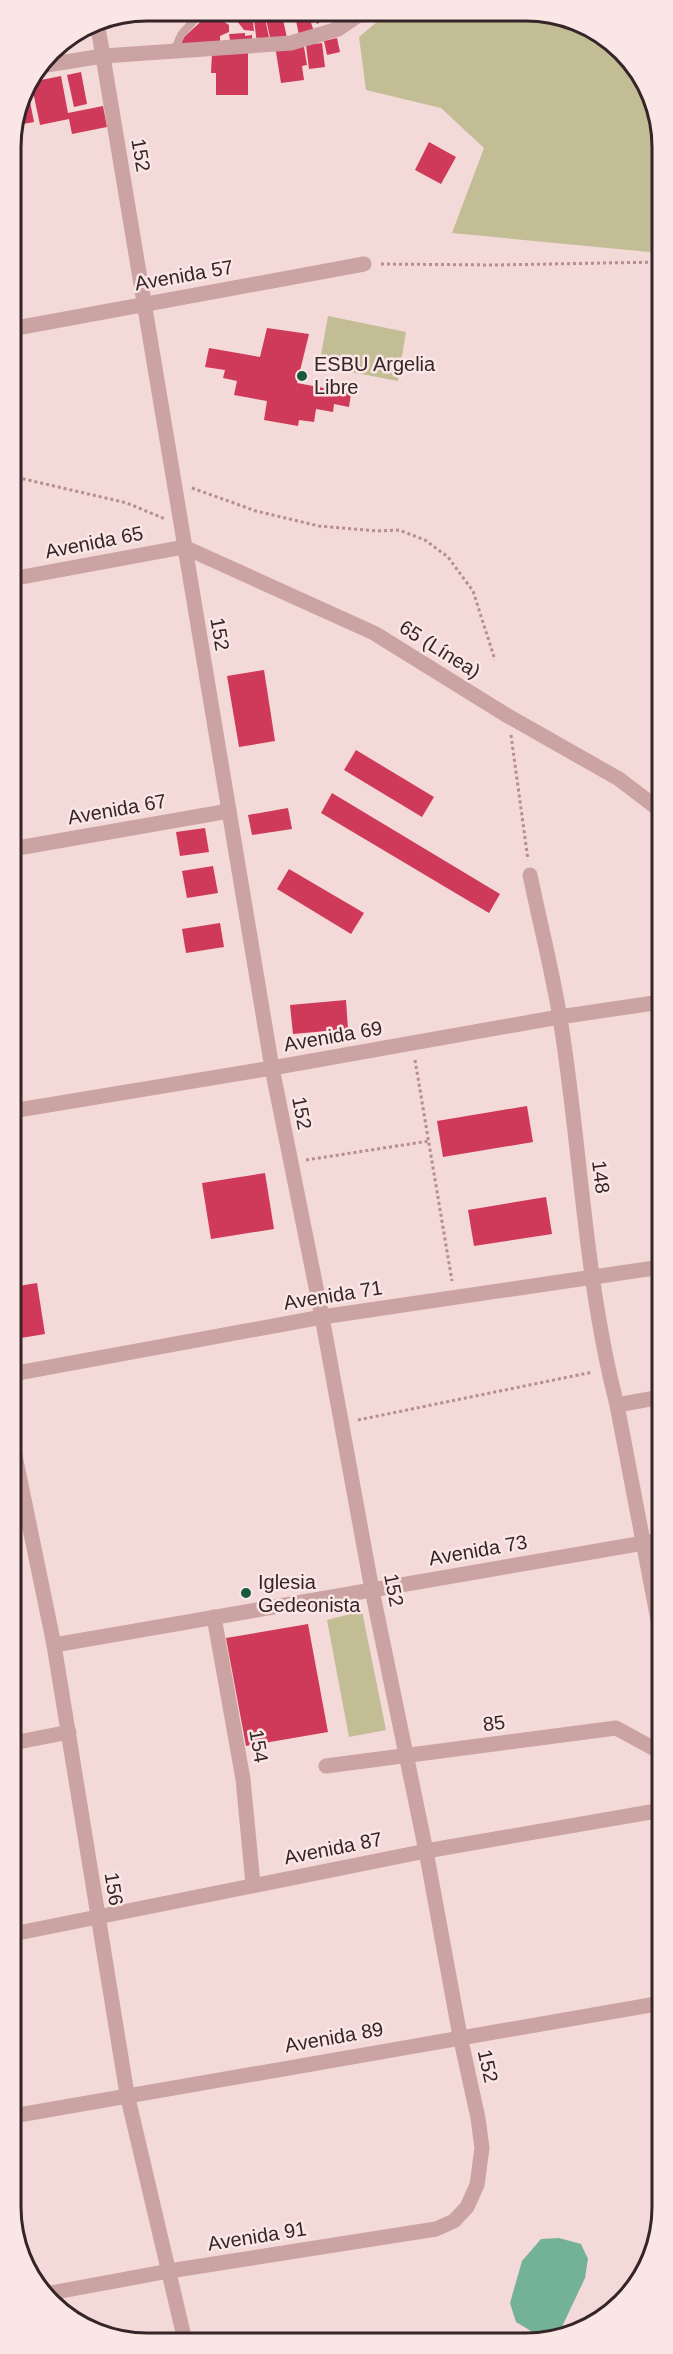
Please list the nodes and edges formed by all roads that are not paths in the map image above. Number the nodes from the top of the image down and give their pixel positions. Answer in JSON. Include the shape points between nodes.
{"nodes":[{"id":1,"x":193,"y":21,"type":"edge"},
{"id":2,"x":350,"y":21,"type":"edge"},
{"id":3,"x":99,"y":31,"type":"edge"},
{"id":4,"x":174,"y":51,"type":"junction"},
{"id":5,"x":103,"y":56,"type":"junction"},
{"id":6,"x":52,"y":64,"type":"edge"},
{"id":7,"x":364,"y":264,"type":"road end"},
{"id":8,"x":145,"y":303,"type":"junction"},
{"id":9,"x":21,"y":327,"type":"edge"},
{"id":10,"x":184,"y":547,"type":"junction"},
{"id":11,"x":21,"y":577,"type":"edge"},
{"id":12,"x":652,"y":804,"type":"edge"},
{"id":13,"x":229,"y":811,"type":"junction"},
{"id":14,"x":21,"y":847,"type":"edge"},
{"id":15,"x":530,"y":875,"type":"road end"},
{"id":16,"x":652,"y":1003,"type":"edge"},
{"id":17,"x":560,"y":1017,"type":"junction"},
{"id":18,"x":272,"y":1068,"type":"junction"},
{"id":19,"x":21,"y":1110,"type":"edge"},
{"id":20,"x":652,"y":1268,"type":"edge"},
{"id":21,"x":592,"y":1276,"type":"junction"},
{"id":22,"x":322,"y":1317,"type":"junction"},
{"id":23,"x":21,"y":1372,"type":"edge"},
{"id":24,"x":652,"y":1399,"type":"edge"},
{"id":25,"x":616,"y":1405,"type":"junction"},
{"id":26,"x":21,"y":1485,"type":"edge"},
{"id":27,"x":652,"y":1541,"type":"edge"},
{"id":28,"x":641,"y":1543,"type":"junction"},
{"id":29,"x":372,"y":1590,"type":"junction"},
{"id":30,"x":652,"y":1594,"type":"edge"},
{"id":31,"x":214,"y":1617,"type":"junction"},
{"id":32,"x":54,"y":1645,"type":"junction"},
{"id":33,"x":69,"y":1732,"type":"junction"},
{"id":34,"x":21,"y":1741,"type":"edge"},
{"id":35,"x":652,"y":1748,"type":"edge"},
{"id":36,"x":405,"y":1756,"type":"junction"},
{"id":37,"x":326,"y":1766,"type":"dead end"},
{"id":38,"x":652,"y":1812,"type":"edge"},
{"id":39,"x":426,"y":1851,"type":"junction"},
{"id":40,"x":253,"y":1884,"type":"junction"},
{"id":41,"x":97,"y":1917,"type":"junction"},
{"id":42,"x":21,"y":1932,"type":"edge"},
{"id":43,"x":652,"y":2004,"type":"edge"},
{"id":44,"x":460,"y":2036,"type":"junction"},
{"id":45,"x":127,"y":2094,"type":"junction"},
{"id":46,"x":21,"y":2114,"type":"edge"},
{"id":47,"x":467,"y":2207,"type":"joint"},
{"id":48,"x":169,"y":2271,"type":"junction"},
{"id":49,"x":55,"y":2292,"type":"edge"},
{"id":50,"x":182,"y":2333,"type":"edge"}],
"edges":[{"from":1,"to":4,"type":"lane"},
{"from":2,"to":4,"type":"street","via":[[338,29],[291,43]]},
{"from":3,"to":5,"type":"street","name":"152"},
{"from":4,"to":5,"type":"street"},
{"from":5,"to":6,"type":"street"},
{"from":5,"to":8,"type":"street","name":"152"},
{"from":7,"to":8,"type":"street","name":"Avenida 57"},
{"from":8,"to":9,"type":"street","name":"Avenida 57"},
{"from":8,"to":10,"type":"street","name":"152"},
{"from":10,"to":11,"type":"street","name":"Avenida 65"},
{"from":10,"to":12,"type":"street","name":"65 (Línea)","via":[[374,633],[619,779]]},
{"from":10,"to":13,"type":"street","name":"152"},
{"from":13,"to":14,"type":"street","name":"Avenida 67"},
{"from":13,"to":18,"type":"street","name":"152"},
{"from":15,"to":17,"type":"street","name":"148"},
{"from":16,"to":17,"type":"street","name":"Avenida 69"},
{"from":17,"to":18,"type":"street","name":"Avenida 69"},
{"from":17,"to":21,"type":"street","name":"148"},
{"from":18,"to":19,"type":"street","name":"Avenida 69"},
{"from":18,"to":22,"type":"street","name":"152"},
{"from":20,"to":21,"type":"street","name":"Avenida 71"},
{"from":21,"to":22,"type":"street","name":"Avenida 71"},
{"from":21,"to":25,"type":"street","name":"148"},
{"from":22,"to":23,"type":"street","name":"Avenida 71"},
{"from":22,"to":29,"type":"street","name":"152"},
{"from":24,"to":25,"type":"street"},
{"from":25,"to":28,"type":"street","name":"148"},
{"from":26,"to":32,"type":"street","name":"156"},
{"from":27,"to":28,"type":"street","name":"Avenida 73"},
{"from":28,"to":29,"type":"street","name":"Avenida 73"},
{"from":28,"to":30,"type":"street","name":"148"},
{"from":29,"to":31,"type":"street","name":"Avenida 73"},
{"from":29,"to":36,"type":"street","name":"152"},
{"from":31,"to":32,"type":"street","name":"Avenida 73"},
{"from":31,"to":40,"type":"street","name":"154","via":[[243,1779]]},
{"from":32,"to":33,"type":"street","name":"156"},
{"from":33,"to":34,"type":"street"},
{"from":33,"to":41,"type":"street","name":"156"},
{"from":35,"to":36,"type":"street","name":"85","via":[[616,1728]]},
{"from":36,"to":37,"type":"street","name":"85"},
{"from":36,"to":39,"type":"street","name":"152"},
{"from":38,"to":39,"type":"street","name":"Avenida 87"},
{"from":39,"to":40,"type":"street","name":"Avenida 87"},
{"from":39,"to":44,"type":"street","name":"152"},
{"from":40,"to":41,"type":"street","name":"Avenida 87"},
{"from":41,"to":42,"type":"street","name":"Avenida 87"},
{"from":41,"to":45,"type":"street","name":"156"},
{"from":43,"to":44,"type":"street","name":"Avenida 89"},
{"from":44,"to":45,"type":"street","name":"Avenida 89"},
{"from":44,"to":47,"type":"street","name":"152","via":[[482,2148],[477,2186]]},
{"from":45,"to":46,"type":"street","name":"Avenida 89"},
{"from":45,"to":48,"type":"street","name":"156"},
{"from":47,"to":48,"type":"street","name":"Avenida 91","via":[[454,2221],[436,2229]]},
{"from":48,"to":49,"type":"street","name":"Avenida 91"},
{"from":48,"to":50,"type":"street","name":"156"}]}
